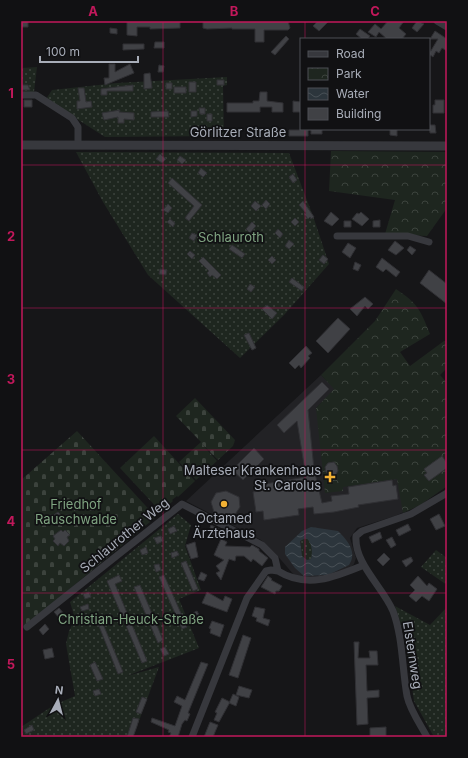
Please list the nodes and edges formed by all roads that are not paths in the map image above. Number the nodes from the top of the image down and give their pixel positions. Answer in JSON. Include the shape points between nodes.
{"nodes":[{"id":1,"x":437,"y":21,"type":"edge"},
{"id":2,"x":447,"y":27,"type":"edge"},
{"id":3,"x":21,"y":95,"type":"edge"},
{"id":4,"x":21,"y":145,"type":"edge"},
{"id":5,"x":78,"y":145,"type":"junction"},
{"id":6,"x":447,"y":146,"type":"edge"},
{"id":7,"x":337,"y":236,"type":"dead end"},
{"id":8,"x":429,"y":242,"type":"dead end"},
{"id":9,"x":447,"y":493,"type":"edge"},
{"id":10,"x":364,"y":565,"type":"junction"},
{"id":11,"x":278,"y":571,"type":"junction"},
{"id":12,"x":27,"y":627,"type":"dead end"},
{"id":13,"x":192,"y":737,"type":"edge"},
{"id":14,"x":427,"y":737,"type":"edge"}],
"edges":[{"from":1,"to":2,"type":"street"},
{"from":3,"to":5,"type":"street","via":[[36,95],[72,118],[78,127]]},
{"from":4,"to":5,"type":"street","name":"Görlitzer Straße"},
{"from":5,"to":6,"type":"street","name":"Görlitzer Straße"},
{"from":7,"to":8,"type":"street","via":[[408,236]]},
{"from":9,"to":10,"type":"street","name":"Elsternweg","via":[[411,514],[362,531],[356,536]]},
{"from":10,"to":11,"type":"street","via":[[331,578],[313,580],[293,578]]},
{"from":10,"to":14,"type":"street","name":"Elsternweg","via":[[380,586],[393,611],[400,637],[408,697]]},
{"from":11,"to":12,"type":"street","name":"Schlaurother Weg","via":[[275,558],[262,545],[182,504]]},
{"from":11,"to":13,"type":"street","via":[[266,571],[247,598]]}]}
